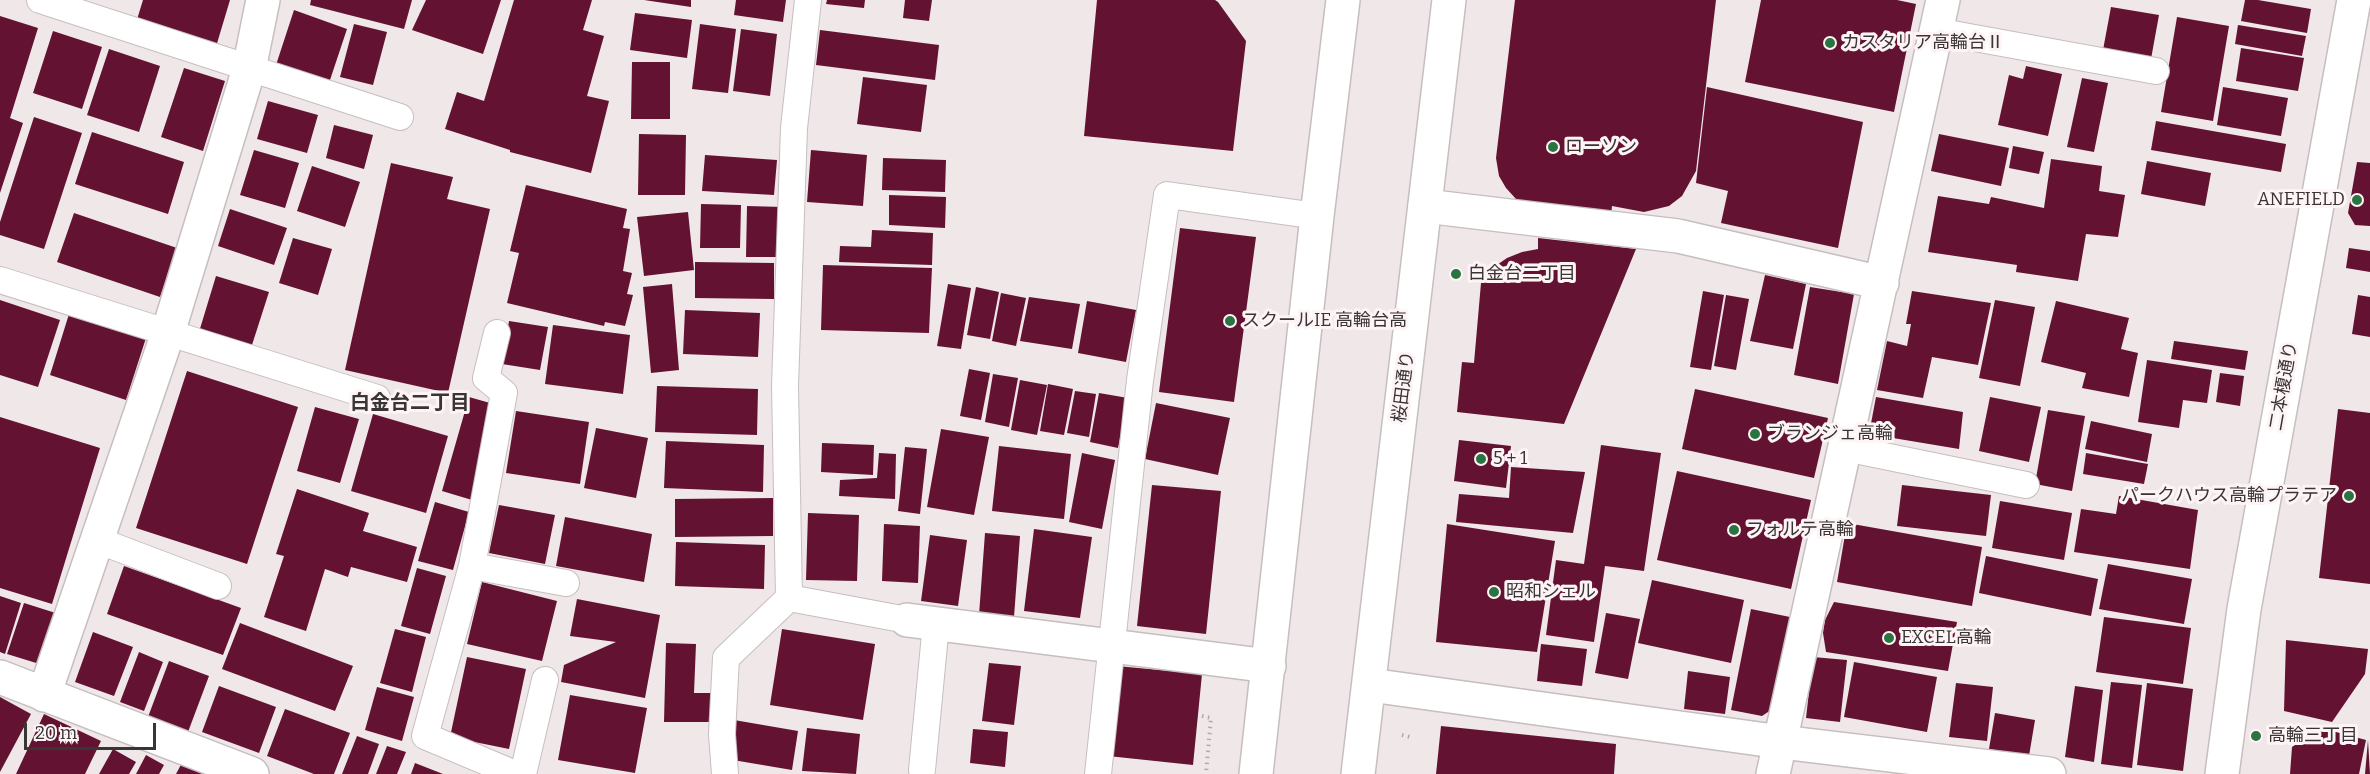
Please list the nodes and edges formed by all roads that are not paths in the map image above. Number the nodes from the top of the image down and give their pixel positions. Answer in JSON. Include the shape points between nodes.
{"nodes":[{"id":1,"x":40,"y":0,"type":"edge"},
{"id":2,"x":263,"y":0,"type":"edge"},
{"id":3,"x":808,"y":0,"type":"edge"},
{"id":4,"x":1343,"y":0,"type":"edge"},
{"id":5,"x":1449,"y":0,"type":"edge"},
{"id":6,"x":2354,"y":0,"type":"edge"},
{"id":7,"x":1940,"y":15,"type":"edge"},
{"id":8,"x":249,"y":69,"type":"junction"},
{"id":9,"x":2156,"y":71,"type":"dead end"},
{"id":10,"x":400,"y":117,"type":"dead end"},
{"id":11,"x":1425,"y":206,"type":"junction"},
{"id":12,"x":1317,"y":216,"type":"junction"},
{"id":13,"x":0,"y":280,"type":"edge"},
{"id":14,"x":1882,"y":283,"type":"junction"},
{"id":15,"x":168,"y":333,"type":"junction"},
{"id":16,"x":497,"y":333,"type":"dead end"},
{"id":17,"x":377,"y":398,"type":"dead end"},
{"id":18,"x":1845,"y":448,"type":"junction"},
{"id":19,"x":2026,"y":485,"type":"dead end"},
{"id":20,"x":97,"y":540,"type":"junction"},
{"id":21,"x":472,"y":566,"type":"junction"},
{"id":22,"x":566,"y":583,"type":"dead end"},
{"id":23,"x":218,"y":586,"type":"dead end"},
{"id":24,"x":789,"y":598,"type":"junction"},
{"id":25,"x":921,"y":622,"type":"junction"},
{"id":26,"x":1112,"y":647,"type":"junction"},
{"id":27,"x":1269,"y":666,"type":"junction"},
{"id":28,"x":0,"y":676,"type":"edge"},
{"id":29,"x":545,"y":680,"type":"dead end"},
{"id":30,"x":1370,"y":685,"type":"junction"},
{"id":31,"x":44,"y":695,"type":"junction"},
{"id":32,"x":1781,"y":742,"type":"junction"},
{"id":33,"x":922,"y":770,"type":"dead end"},
{"id":34,"x":239,"y":772,"type":"edge"},
{"id":35,"x":515,"y":774,"type":"edge"},
{"id":36,"x":523,"y":774,"type":"edge"},
{"id":37,"x":725,"y":774,"type":"edge"},
{"id":38,"x":1098,"y":774,"type":"edge"},
{"id":39,"x":1257,"y":774,"type":"edge"},
{"id":40,"x":1358,"y":774,"type":"edge"},
{"id":41,"x":1773,"y":774,"type":"edge"},
{"id":42,"x":2049,"y":774,"type":"edge"},
{"id":43,"x":2222,"y":774,"type":"edge"}],
"edges":[{"from":1,"to":8,"type":"lane"},
{"from":2,"to":8,"type":"main road"},
{"from":3,"to":24,"type":"lane","via":[[793,140],[785,386]]},
{"from":4,"to":12,"type":"main road"},
{"from":5,"to":11,"type":"main road","name":"桜田通り"},
{"from":6,"to":43,"type":"main road","name":"二本榎通り","via":[[2244,609]]},
{"from":7,"to":9,"type":"lane"},
{"from":7,"to":14,"type":"main road"},
{"from":8,"to":10,"type":"lane"},
{"from":8,"to":15,"type":"main road"},
{"from":11,"to":14,"type":"main road","via":[[1678,236]]},
{"from":11,"to":30,"type":"main road","name":"桜田通り"},
{"from":12,"to":26,"type":"lane","via":[[1167,195],[1140,380]]},
{"from":12,"to":27,"type":"main road"},
{"from":13,"to":15,"type":"lane"},
{"from":14,"to":18,"type":"main road"},
{"from":15,"to":17,"type":"lane"},
{"from":15,"to":20,"type":"main road"},
{"from":16,"to":21,"type":"lane","via":[[486,378],[504,393]]},
{"from":18,"to":19,"type":"lane"},
{"from":18,"to":32,"type":"main road"},
{"from":20,"to":23,"type":"lane"},
{"from":20,"to":31,"type":"main road"},
{"from":21,"to":22,"type":"lane"},
{"from":21,"to":35,"type":"lane","via":[[425,736]]},
{"from":24,"to":25,"type":"lane"},
{"from":24,"to":37,"type":"lane","via":[[726,658],[722,734]]},
{"from":25,"to":26,"type":"main road"},
{"from":25,"to":33,"type":"lane"},
{"from":26,"to":27,"type":"main road"},
{"from":26,"to":38,"type":"lane"},
{"from":27,"to":39,"type":"main road"},
{"from":28,"to":31,"type":"main road"},
{"from":29,"to":36,"type":"lane"},
{"from":30,"to":32,"type":"main road"},
{"from":30,"to":40,"type":"main road","name":"桜田通り"},
{"from":31,"to":34,"type":"main road"},
{"from":32,"to":41,"type":"main road"},
{"from":32,"to":42,"type":"main road"}]}
